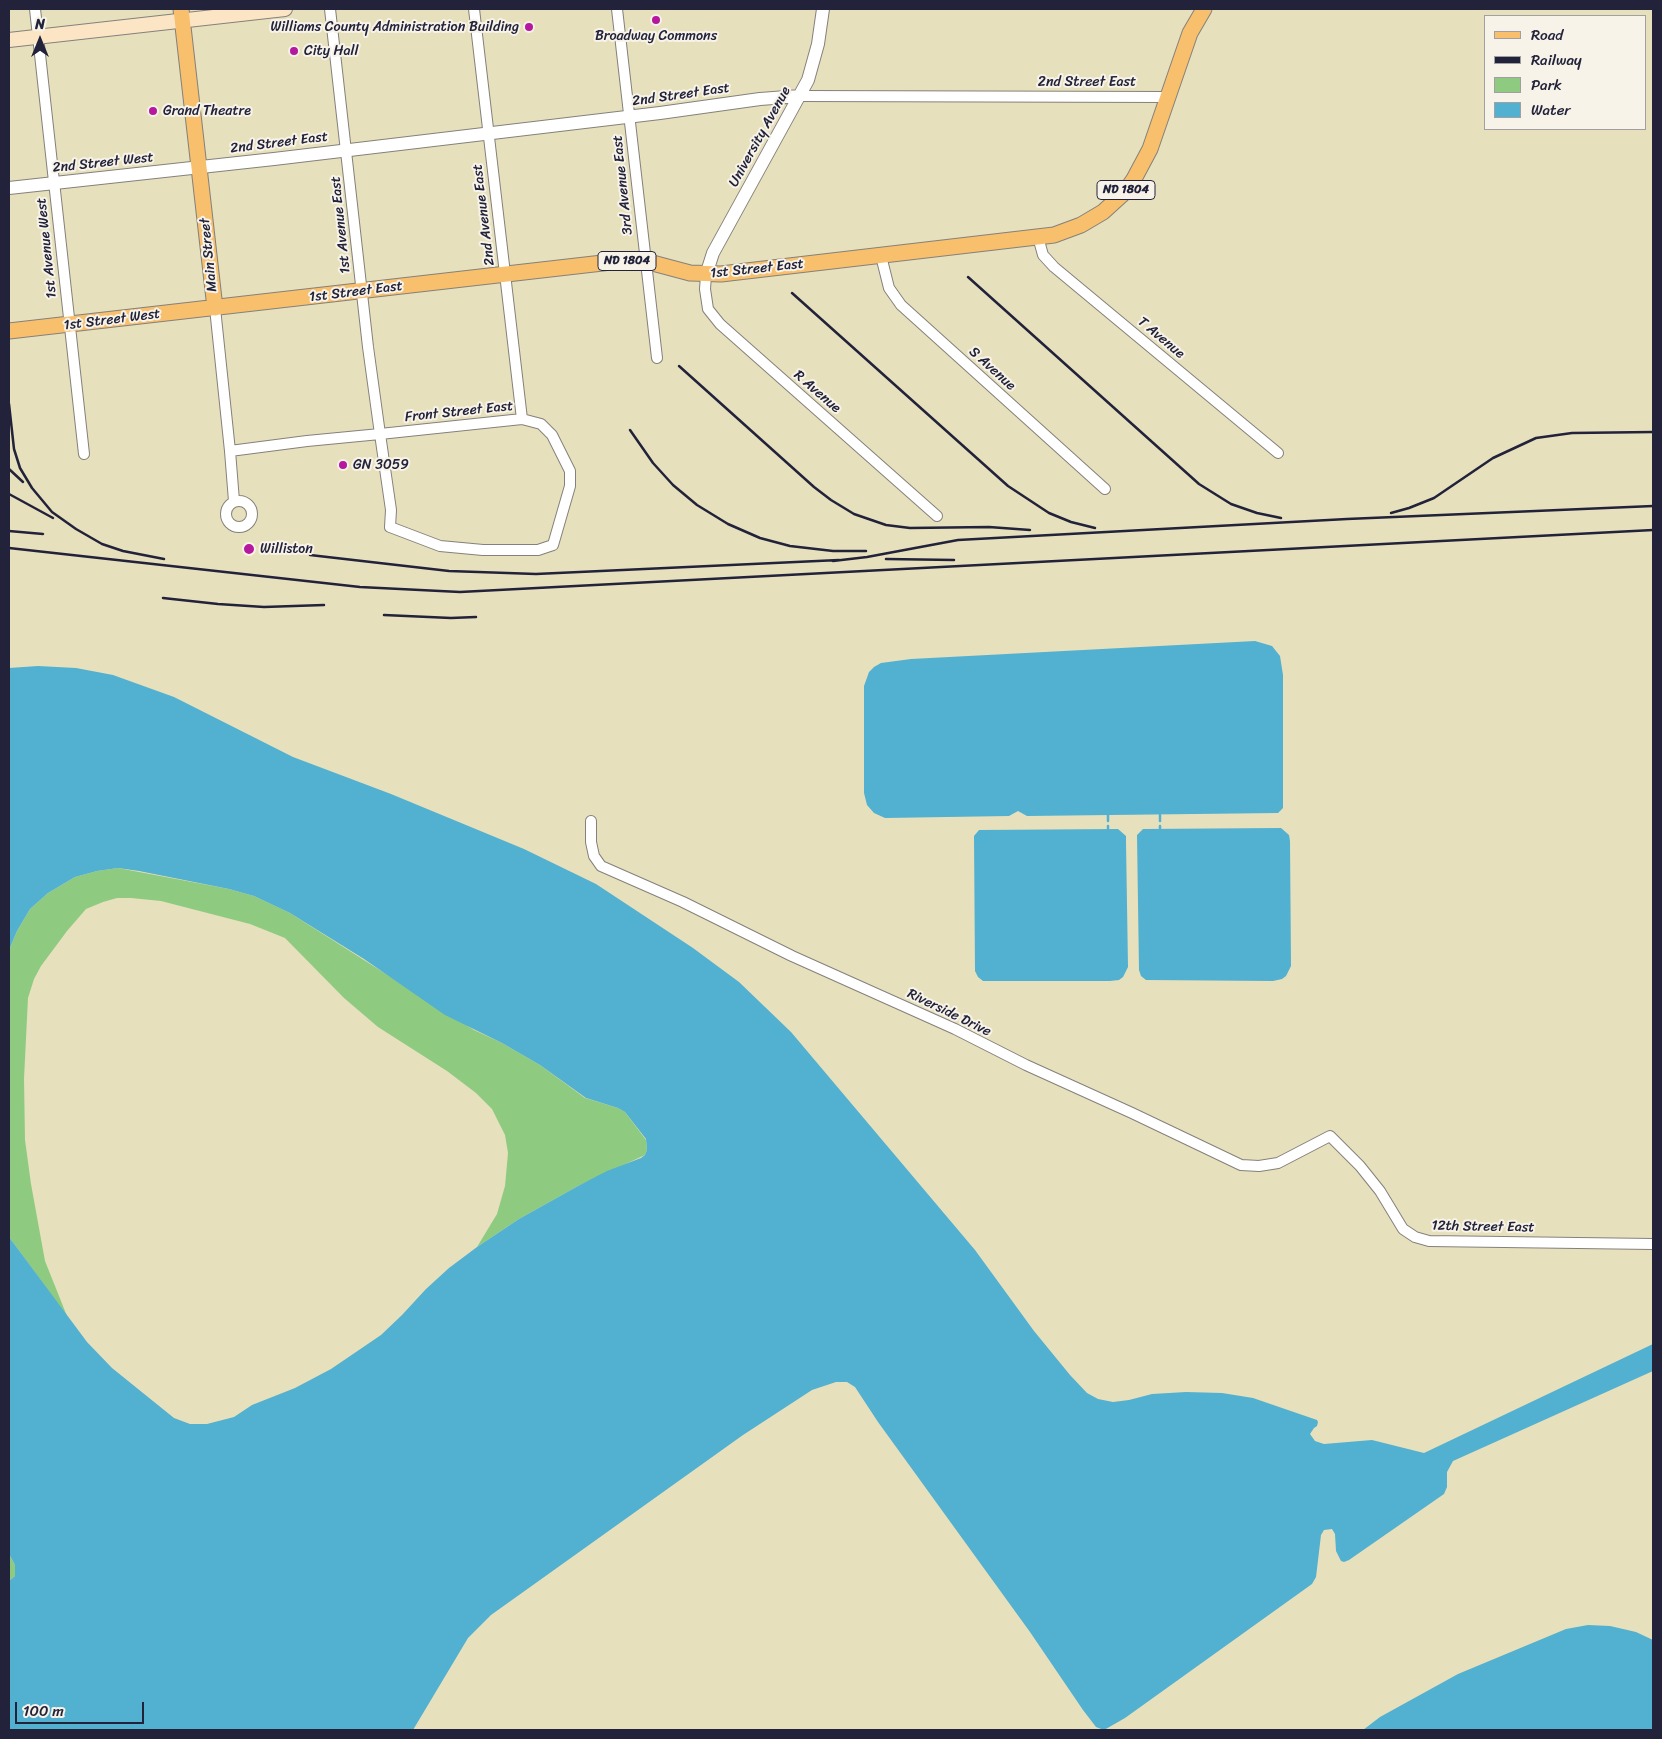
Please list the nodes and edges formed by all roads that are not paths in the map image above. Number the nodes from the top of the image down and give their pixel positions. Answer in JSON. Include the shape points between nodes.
{"nodes":[{"id":1,"x":35,"y":9,"type":"edge"},
{"id":2,"x":285,"y":9,"type":"edge"},
{"id":3,"x":330,"y":9,"type":"edge"},
{"id":4,"x":474,"y":9,"type":"edge"},
{"id":5,"x":617,"y":9,"type":"edge"},
{"id":6,"x":823,"y":9,"type":"edge"},
{"id":7,"x":1204,"y":9,"type":"edge"},
{"id":8,"x":182,"y":15,"type":"edge"},
{"id":9,"x":38,"y":36,"type":"junction"},
{"id":10,"x":9,"y":40,"type":"edge"},
{"id":11,"x":800,"y":96,"type":"junction"},
{"id":12,"x":1168,"y":97,"type":"junction"},
{"id":13,"x":629,"y":117,"type":"junction"},
{"id":14,"x":489,"y":133,"type":"junction"},
{"id":15,"x":346,"y":150,"type":"junction"},
{"id":16,"x":200,"y":167,"type":"junction"},
{"id":17,"x":54,"y":183,"type":"junction"},
{"id":18,"x":9,"y":188,"type":"edge"},
{"id":19,"x":1038,"y":237,"type":"junction"},
{"id":20,"x":881,"y":256,"type":"junction"},
{"id":21,"x":645,"y":261,"type":"junction"},
{"id":22,"x":505,"y":274,"type":"junction"},
{"id":23,"x":706,"y":275,"type":"junction"},
{"id":24,"x":362,"y":291,"type":"junction"},
{"id":25,"x":215,"y":308,"type":"junction"},
{"id":26,"x":69,"y":325,"type":"junction"},
{"id":27,"x":9,"y":331,"type":"edge"},
{"id":28,"x":657,"y":358,"type":"dead end"},
{"id":29,"x":522,"y":419,"type":"junction"},
{"id":30,"x":380,"y":434,"type":"junction"},
{"id":31,"x":230,"y":451,"type":"junction"},
{"id":32,"x":1278,"y":453,"type":"dead end"},
{"id":33,"x":84,"y":454,"type":"dead end"},
{"id":34,"x":1105,"y":489,"type":"dead end"},
{"id":35,"x":234,"y":501,"type":"dead end"},
{"id":36,"x":937,"y":516,"type":"dead end"},
{"id":37,"x":390,"y":527,"type":"joint"},
{"id":38,"x":591,"y":820,"type":"dead end"},
{"id":39,"x":1330,"y":1136,"type":"joint"},
{"id":40,"x":1653,"y":1244,"type":"edge"}],
"edges":[{"from":1,"to":9,"type":"street","name":"1st Avenue West"},
{"from":2,"to":8,"type":"main road"},
{"from":3,"to":15,"type":"street","name":"1st Avenue East"},
{"from":4,"to":14,"type":"street","name":"2nd Avenue East"},
{"from":5,"to":13,"type":"street","name":"3rd Avenue East"},
{"from":6,"to":11,"type":"street","name":"University Avenue","via":[[813,63]]},
{"from":7,"to":12,"type":"main road","number":"ND 1804","via":[[1190,33]]},
{"from":8,"to":9,"type":"main road"},
{"from":8,"to":16,"type":"main road","name":"Main Street"},
{"from":9,"to":10,"type":"main road"},
{"from":9,"to":17,"type":"street","name":"1st Avenue West"},
{"from":11,"to":12,"type":"street","name":"2nd Street East"},
{"from":11,"to":13,"type":"street","name":"2nd Street East"},
{"from":11,"to":23,"type":"street","name":"University Avenue","via":[[713,253]]},
{"from":12,"to":19,"type":"main road","name":"1st Street East","number":"ND 1804","via":[[1142,165],[1124,192],[1092,220],[1067,231]]},
{"from":13,"to":14,"type":"street","name":"2nd Street East"},
{"from":13,"to":21,"type":"street","name":"3rd Avenue East"},
{"from":14,"to":15,"type":"street","name":"2nd Street East"},
{"from":14,"to":22,"type":"street","name":"2nd Avenue East"},
{"from":15,"to":16,"type":"street","name":"2nd Street East"},
{"from":15,"to":24,"type":"street","name":"1st Avenue East"},
{"from":16,"to":17,"type":"street","name":"2nd Street West"},
{"from":16,"to":25,"type":"main road","name":"Main Street"},
{"from":17,"to":18,"type":"street","name":"2nd Street West"},
{"from":17,"to":26,"type":"street","name":"1st Avenue West"},
{"from":19,"to":20,"type":"main road","name":"1st Street East","number":"ND 1804"},
{"from":19,"to":32,"type":"street","name":"T Avenue","via":[[1043,255],[1054,267]]},
{"from":20,"to":23,"type":"main road","name":"1st Street East","number":"ND 1804"},
{"from":20,"to":34,"type":"street","name":"S Avenue","via":[[889,288],[901,305]]},
{"from":21,"to":22,"type":"main road","name":"1st Street East","number":"ND 1804"},
{"from":21,"to":23,"type":"main road","name":"1st Street East","number":"ND 1804"},
{"from":21,"to":28,"type":"street","name":"3rd Avenue East"},
{"from":22,"to":24,"type":"main road","name":"1st Street East","number":"ND 1804"},
{"from":22,"to":29,"type":"street","name":"2nd Avenue East"},
{"from":23,"to":36,"type":"street","name":"R Avenue","via":[[708,309],[720,324]]},
{"from":24,"to":25,"type":"main road","name":"1st Street East","number":"ND 1804"},
{"from":24,"to":30,"type":"street","name":"1st Avenue East"},
{"from":25,"to":26,"type":"main road","name":"1st Street West"},
{"from":25,"to":31,"type":"street","name":"Main Street"},
{"from":26,"to":27,"type":"main road","name":"1st Street West"},
{"from":26,"to":33,"type":"street","name":"1st Avenue West"},
{"from":29,"to":30,"type":"street","name":"Front Street East"},
{"from":29,"to":37,"type":"street","name":"Front Street East","via":[[542,424],[552,435],[570,471],[570,486],[554,545],[538,550],[440,546]]},
{"from":30,"to":31,"type":"street","name":"Front Street East"},
{"from":30,"to":37,"type":"street","name":"1st Avenue East","via":[[391,510]]},
{"from":31,"to":35,"type":"street","name":"Main Street"},
{"from":38,"to":39,"type":"street","name":"Riverside Drive","via":[[592,849],[601,866],[1240,1165],[1278,1163]]},
{"from":39,"to":40,"type":"street","name":"12th Street East","via":[[1380,1191],[1403,1229],[1415,1237],[1429,1241]]}]}
